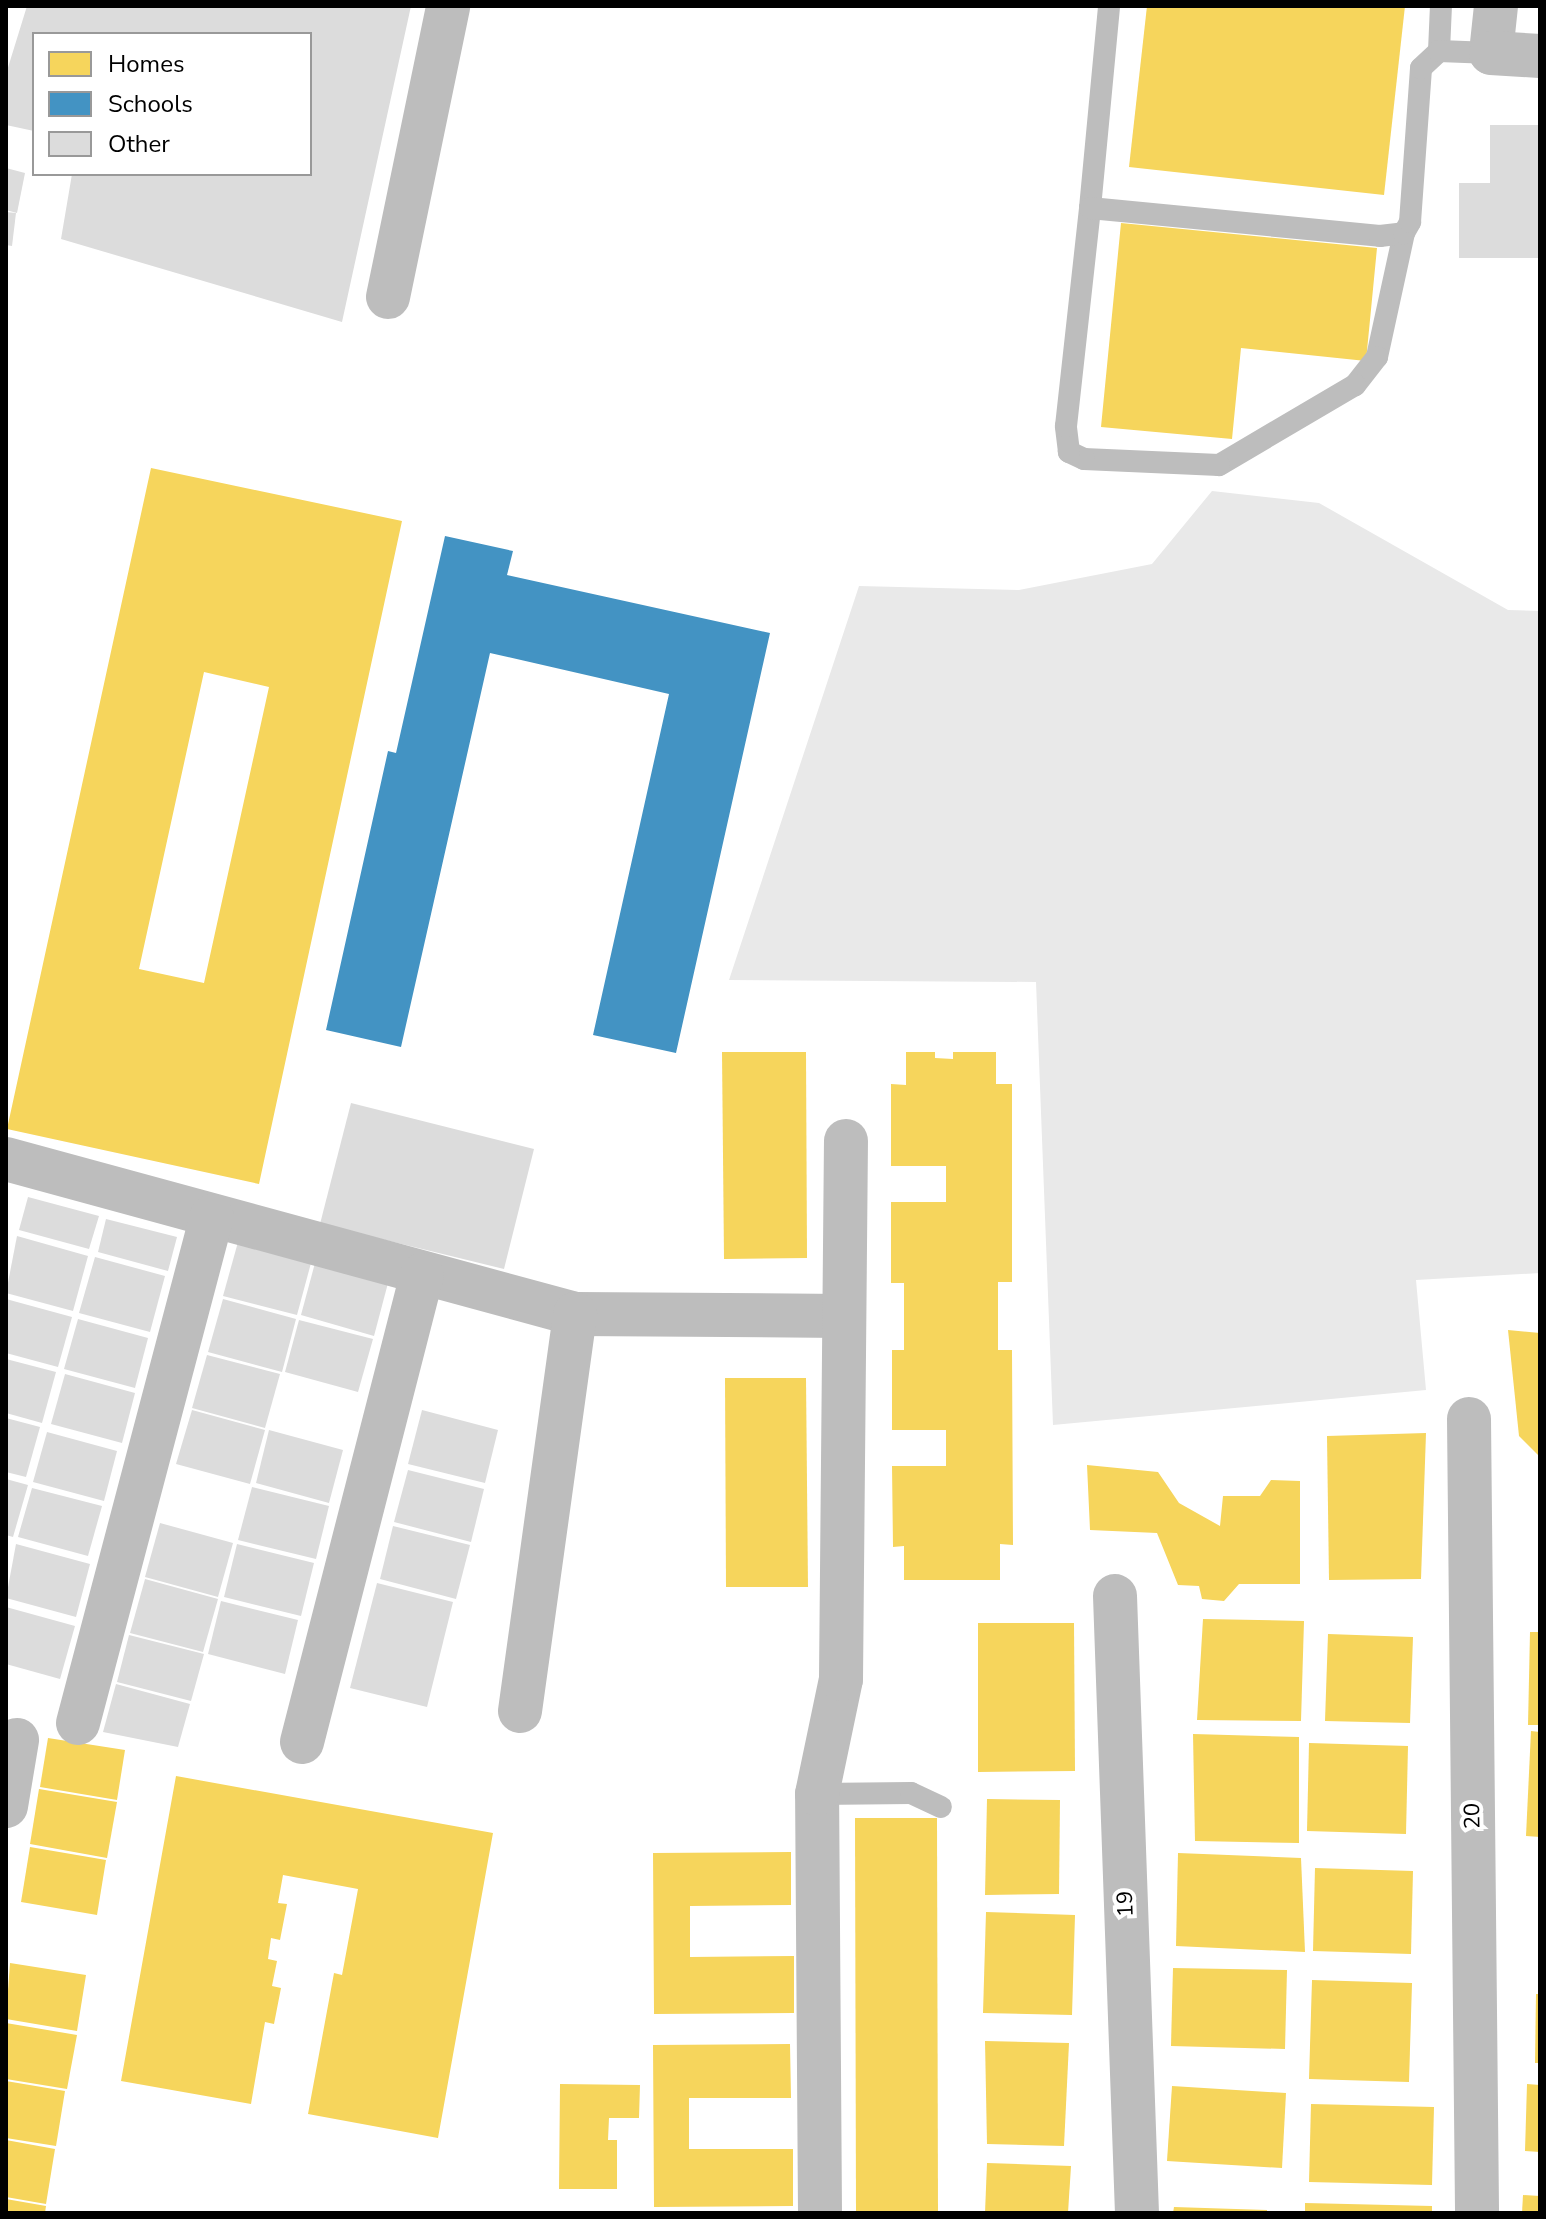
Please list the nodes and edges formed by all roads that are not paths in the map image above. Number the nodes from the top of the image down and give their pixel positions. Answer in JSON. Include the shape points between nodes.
{"nodes":[{"id":1,"x":448,"y":6,"type":"edge"},
{"id":2,"x":1109,"y":6,"type":"edge"},
{"id":3,"x":1441,"y":6,"type":"edge"},
{"id":4,"x":1496,"y":6,"type":"edge"},
{"id":5,"x":1439,"y":51,"type":"junction"},
{"id":6,"x":1491,"y":53,"type":"junction"},
{"id":7,"x":1540,"y":56,"type":"edge"},
{"id":8,"x":1090,"y":208,"type":"junction"},
{"id":9,"x":1404,"y":233,"type":"junction"},
{"id":10,"x":388,"y":297,"type":"dead end"},
{"id":11,"x":846,"y":1141,"type":"dead end"},
{"id":12,"x":6,"y":1159,"type":"edge"},
{"id":13,"x":212,"y":1216,"type":"junction"},
{"id":14,"x":422,"y":1275,"type":"junction"},
{"id":15,"x":575,"y":1314,"type":"junction"},
{"id":16,"x":844,"y":1316,"type":"junction"},
{"id":17,"x":1469,"y":1419,"type":"dead end"},
{"id":18,"x":1115,"y":1596,"type":"dead end"},
{"id":19,"x":520,"y":1711,"type":"dead end"},
{"id":20,"x":78,"y":1723,"type":"dead end"},
{"id":21,"x":17,"y":1740,"type":"dead end"},
{"id":22,"x":302,"y":1742,"type":"dead end"},
{"id":23,"x":817,"y":1794,"type":"junction"},
{"id":24,"x":6,"y":1806,"type":"edge"},
{"id":25,"x":941,"y":1807,"type":"dead end"},
{"id":26,"x":820,"y":2213,"type":"edge"},
{"id":27,"x":1137,"y":2213,"type":"edge"},
{"id":28,"x":1477,"y":2213,"type":"edge"}],
"edges":[{"from":1,"to":10,"type":"street"},
{"from":2,"to":8,"type":"lane"},
{"from":3,"to":5,"type":"lane"},
{"from":4,"to":6,"type":"street"},
{"from":5,"to":6,"type":"lane"},
{"from":5,"to":9,"type":"lane","via":[[1421,68],[1410,222]]},
{"from":6,"to":7,"type":"street"},
{"from":8,"to":9,"type":"lane","via":[[1380,236]]},
{"from":8,"to":9,"type":"lane","via":[[1066,426],[1069,452],[1084,459],[1205,468],[1237,457],[1367,374],[1377,357]]},
{"from":11,"to":16,"type":"street"},
{"from":12,"to":13,"type":"street"},
{"from":13,"to":14,"type":"street"},
{"from":13,"to":20,"type":"street"},
{"from":14,"to":15,"type":"street"},
{"from":14,"to":22,"type":"street"},
{"from":15,"to":16,"type":"street"},
{"from":15,"to":19,"type":"street"},
{"from":16,"to":23,"type":"street","via":[[841,1679]]},
{"from":17,"to":28,"type":"street","name":"20"},
{"from":18,"to":27,"type":"street","name":"19"},
{"from":21,"to":24,"type":"street"},
{"from":23,"to":25,"type":"lane","via":[[911,1793]]},
{"from":23,"to":26,"type":"street"}]}
